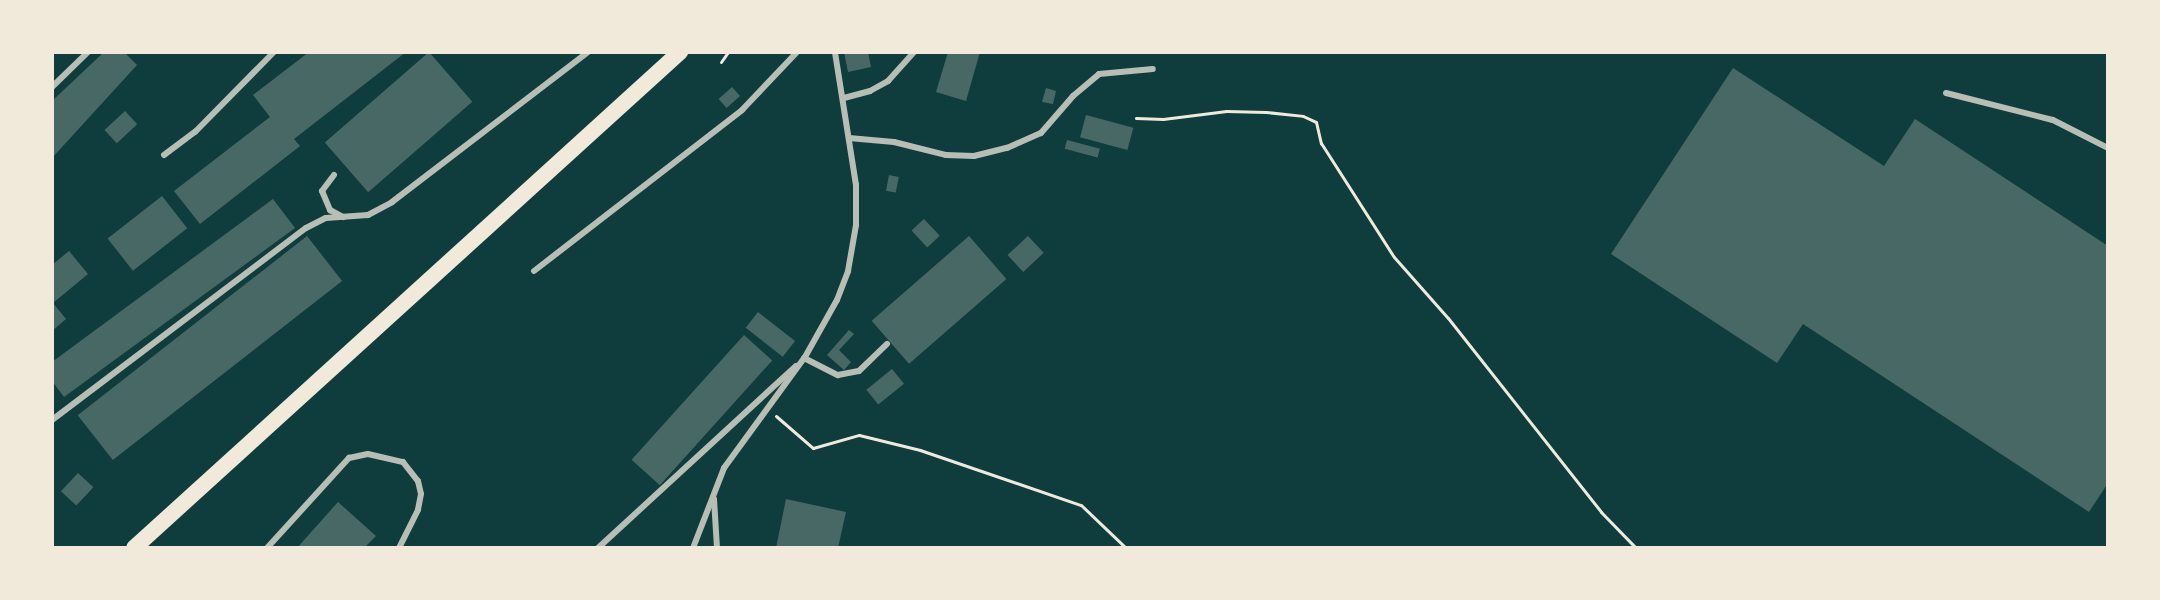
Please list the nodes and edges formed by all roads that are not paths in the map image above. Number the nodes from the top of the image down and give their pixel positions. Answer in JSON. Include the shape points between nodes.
{"nodes":[{"id":1,"x":88,"y":52,"type":"edge"},
{"id":2,"x":274,"y":52,"type":"edge"},
{"id":3,"x":588,"y":52,"type":"edge"},
{"id":4,"x":680,"y":52,"type":"edge"},
{"id":5,"x":797,"y":52,"type":"edge"},
{"id":6,"x":835,"y":52,"type":"edge"},
{"id":7,"x":914,"y":52,"type":"edge"},
{"id":8,"x":1153,"y":69,"type":"dead end"},
{"id":9,"x":52,"y":87,"type":"edge"},
{"id":10,"x":1946,"y":93,"type":"dead end"},
{"id":11,"x":844,"y":98,"type":"junction"},
{"id":12,"x":849,"y":138,"type":"junction"},
{"id":13,"x":2108,"y":148,"type":"edge"},
{"id":14,"x":164,"y":155,"type":"dead end"},
{"id":15,"x":334,"y":175,"type":"dead end"},
{"id":16,"x":346,"y":218,"type":"junction"},
{"id":17,"x":534,"y":271,"type":"dead end"},
{"id":18,"x":887,"y":344,"type":"dead end"},
{"id":19,"x":805,"y":357,"type":"junction"},
{"id":20,"x":52,"y":420,"type":"edge"},
{"id":21,"x":714,"y":495,"type":"junction"},
{"id":22,"x":134,"y":548,"type":"edge"},
{"id":23,"x":267,"y":548,"type":"edge"},
{"id":24,"x":399,"y":548,"type":"edge"},
{"id":25,"x":598,"y":548,"type":"edge"},
{"id":26,"x":693,"y":548,"type":"edge"},
{"id":27,"x":717,"y":548,"type":"edge"}],
"edges":[{"from":1,"to":9,"type":"lane"},
{"from":2,"to":14,"type":"lane","via":[[195,132]]},
{"from":3,"to":16,"type":"lane","via":[[392,202],[368,215]]},
{"from":4,"to":22,"type":"main road"},
{"from":5,"to":17,"type":"lane","via":[[742,110]]},
{"from":6,"to":11,"type":"lane"},
{"from":7,"to":11,"type":"lane","via":[[888,81]]},
{"from":8,"to":12,"type":"lane","via":[[1099,74],[1041,133],[974,156]]},
{"from":10,"to":13,"type":"lane","via":[[2053,120]]},
{"from":11,"to":12,"type":"lane"},
{"from":12,"to":19,"type":"lane","via":[[856,225],[848,271]]},
{"from":15,"to":16,"type":"lane","via":[[322,191],[330,210]]},
{"from":16,"to":20,"type":"lane","via":[[326,218],[306,228]]},
{"from":18,"to":19,"type":"lane","via":[[859,371],[838,375]]},
{"from":19,"to":21,"type":"lane","via":[[724,468]]},
{"from":19,"to":25,"type":"lane"},
{"from":21,"to":26,"type":"lane"},
{"from":21,"to":27,"type":"lane"},
{"from":23,"to":24,"type":"lane","via":[[349,458],[368,454],[403,462],[418,481],[418,510]]}]}
